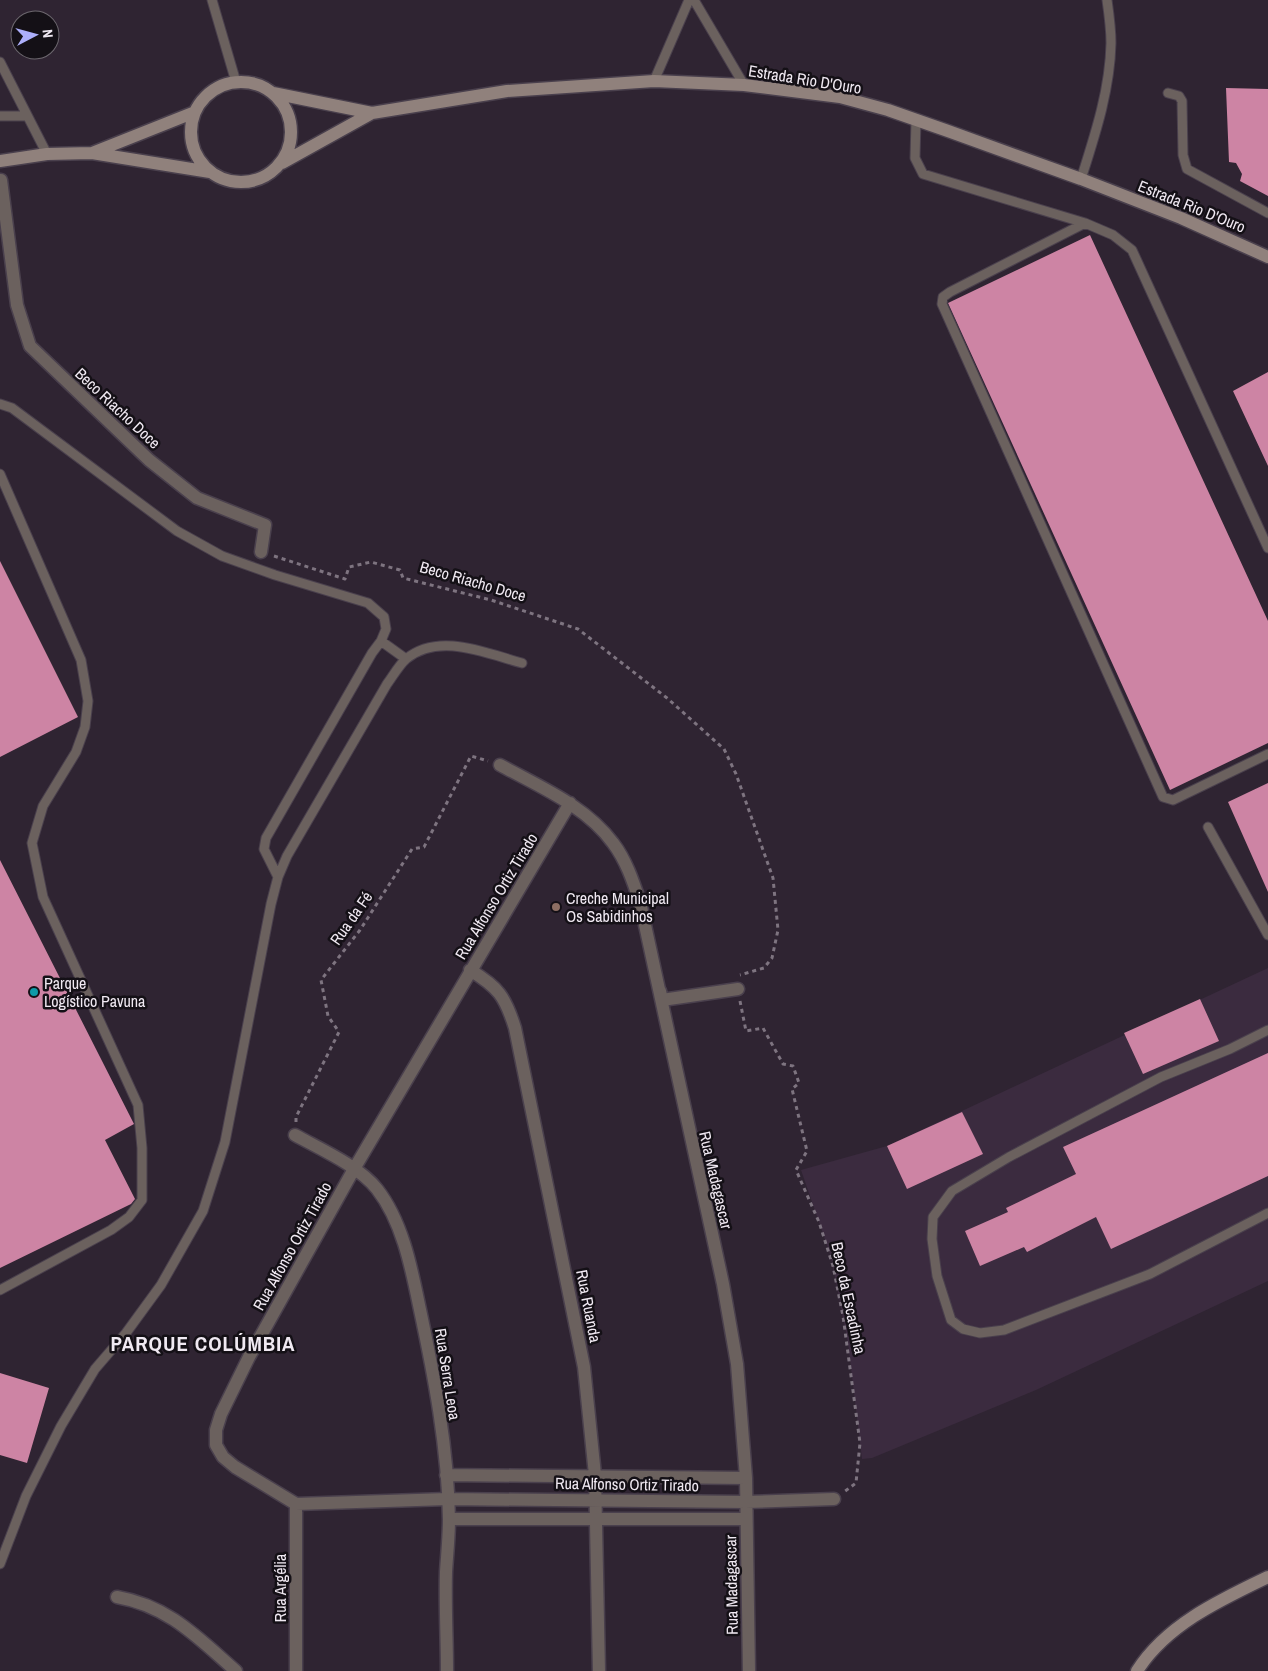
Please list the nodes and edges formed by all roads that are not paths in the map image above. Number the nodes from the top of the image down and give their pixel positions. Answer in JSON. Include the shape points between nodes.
{"nodes":[{"id":1,"x":212,"y":0,"type":"edge"},
{"id":2,"x":689,"y":0,"type":"edge"},
{"id":3,"x":694,"y":0,"type":"edge"},
{"id":4,"x":1108,"y":0,"type":"edge"},
{"id":5,"x":0,"y":62,"type":"edge"},
{"id":6,"x":654,"y":81,"type":"junction"},
{"id":7,"x":236,"y":82,"type":"junction"},
{"id":8,"x":744,"y":85,"type":"junction"},
{"id":9,"x":273,"y":93,"type":"junction"},
{"id":10,"x":1168,"y":93,"type":"dead end"},
{"id":11,"x":196,"y":112,"type":"junction"},
{"id":12,"x":372,"y":113,"type":"junction"},
{"id":13,"x":0,"y":116,"type":"edge"},
{"id":14,"x":27,"y":116,"type":"junction"},
{"id":15,"x":916,"y":120,"type":"junction"},
{"id":16,"x":92,"y":153,"type":"junction"},
{"id":17,"x":47,"y":154,"type":"junction"},
{"id":18,"x":0,"y":161,"type":"edge"},
{"id":19,"x":281,"y":164,"type":"junction"},
{"id":20,"x":210,"y":172,"type":"junction"},
{"id":21,"x":1,"y":180,"type":"edge"},
{"id":22,"x":1081,"y":180,"type":"junction"},
{"id":23,"x":1268,"y":213,"type":"edge"},
{"id":24,"x":1085,"y":223,"type":"junction"},
{"id":25,"x":1268,"y":257,"type":"edge"},
{"id":26,"x":0,"y":404,"type":"edge"},
{"id":27,"x":0,"y":474,"type":"edge"},
{"id":28,"x":1268,"y":548,"type":"edge"},
{"id":29,"x":261,"y":552,"type":"road end"},
{"id":30,"x":381,"y":641,"type":"junction"},
{"id":31,"x":406,"y":659,"type":"junction"},
{"id":32,"x":522,"y":663,"type":"dead end"},
{"id":33,"x":1268,"y":754,"type":"edge"},
{"id":34,"x":500,"y":765,"type":"road end"},
{"id":35,"x":570,"y":804,"type":"junction"},
{"id":36,"x":1208,"y":827,"type":"dead end"},
{"id":37,"x":278,"y":877,"type":"junction"},
{"id":38,"x":1268,"y":935,"type":"edge"},
{"id":39,"x":470,"y":970,"type":"junction"},
{"id":40,"x":738,"y":989,"type":"road end"},
{"id":41,"x":661,"y":996,"type":"junction"},
{"id":42,"x":1268,"y":1030,"type":"edge"},
{"id":43,"x":295,"y":1135,"type":"road end"},
{"id":44,"x":354,"y":1169,"type":"junction"},
{"id":45,"x":1268,"y":1213,"type":"edge"},
{"id":46,"x":0,"y":1290,"type":"edge"},
{"id":47,"x":446,"y":1475,"type":"junction"},
{"id":48,"x":595,"y":1475,"type":"junction"},
{"id":49,"x":746,"y":1478,"type":"junction"},
{"id":50,"x":447,"y":1499,"type":"junction"},
{"id":51,"x":595,"y":1499,"type":"junction"},
{"id":52,"x":834,"y":1499,"type":"road end"},
{"id":53,"x":746,"y":1502,"type":"junction"},
{"id":54,"x":296,"y":1504,"type":"junction"},
{"id":55,"x":595,"y":1518,"type":"junction"},
{"id":56,"x":449,"y":1519,"type":"junction"},
{"id":57,"x":746,"y":1519,"type":"junction"},
{"id":58,"x":0,"y":1564,"type":"edge"},
{"id":59,"x":1268,"y":1578,"type":"edge"},
{"id":60,"x":117,"y":1597,"type":"dead end"},
{"id":61,"x":236,"y":1671,"type":"edge"},
{"id":62,"x":296,"y":1671,"type":"edge"},
{"id":63,"x":447,"y":1671,"type":"edge"},
{"id":64,"x":599,"y":1671,"type":"edge"},
{"id":65,"x":749,"y":1671,"type":"edge"},
{"id":66,"x":1136,"y":1671,"type":"edge"}],
"edges":[{"from":1,"to":7,"type":"lane"},
{"from":2,"to":6,"type":"lane"},
{"from":3,"to":8,"type":"lane"},
{"from":4,"to":22,"type":"lane","via":[[1111,42],[1108,80]]},
{"from":5,"to":14,"type":"lane"},
{"from":6,"to":8,"type":"street","name":"Estrada Rio D'Ouro"},
{"from":6,"to":12,"type":"street","name":"Estrada Rio D'Ouro","via":[[507,91]]},
{"from":7,"to":9,"type":"street","via":[[262,86]]},
{"from":7,"to":11,"type":"street","via":[[212,91]]},
{"from":8,"to":15,"type":"street","name":"Estrada Rio D'Ouro","via":[[840,97]]},
{"from":9,"to":12,"type":"street","name":"Estrada Rio D'Ouro"},
{"from":9,"to":19,"type":"street","via":[[285,108],[292,127],[289,147]]},
{"from":10,"to":23,"type":"lane","via":[[1179,96],[1182,101],[1183,155],[1187,169]]},
{"from":11,"to":16,"type":"street"},
{"from":11,"to":20,"type":"street","via":[[192,124],[194,150]]},
{"from":12,"to":19,"type":"street","name":"Estrada Rio D'Ouro"},
{"from":13,"to":14,"type":"lane"},
{"from":14,"to":17,"type":"lane"},
{"from":15,"to":22,"type":"street","name":"Estrada Rio D'Ouro"},
{"from":15,"to":24,"type":"lane","via":[[914,158],[923,174]]},
{"from":16,"to":17,"type":"street"},
{"from":16,"to":20,"type":"street"},
{"from":17,"to":18,"type":"street"},
{"from":19,"to":20,"type":"street","via":[[260,180],[247,183],[234,182]]},
{"from":21,"to":29,"type":"street","name":"Beco Riacho Doce","via":[[17,305],[30,346],[149,460],[197,498],[265,525]]},
{"from":22,"to":25,"type":"street","name":"Estrada Rio D'Ouro","via":[[1181,218]]},
{"from":24,"to":28,"type":"lane","via":[[1113,235],[1132,250]]},
{"from":24,"to":33,"type":"lane","via":[[950,292],[944,296],[942,304],[1164,797],[1173,800]]},
{"from":26,"to":30,"type":"lane","via":[[12,408],[177,531],[222,556],[368,603],[384,617],[386,629]]},
{"from":27,"to":46,"type":"lane","via":[[81,660],[88,701],[85,727],[76,752],[43,806],[32,843],[36,869],[43,897],[138,1105],[143,1176],[142,1200],[129,1217]]},
{"from":30,"to":31,"type":"lane"},
{"from":30,"to":37,"type":"lane","via":[[266,838],[264,849]]},
{"from":31,"to":32,"type":"lane","via":[[440,644]]},
{"from":31,"to":37,"type":"lane","via":[[287,856]]},
{"from":34,"to":35,"type":"street","name":"Rua Madagascar"},
{"from":35,"to":39,"type":"street","name":"Rua Alfonso Ortiz Tirado"},
{"from":35,"to":41,"type":"street","name":"Rua Madagascar","via":[[598,825],[622,857],[640,902]]},
{"from":36,"to":38,"type":"lane"},
{"from":37,"to":58,"type":"lane","via":[[225,1142],[202,1211],[161,1285],[95,1369],[62,1426],[26,1496]]},
{"from":39,"to":44,"type":"street","name":"Rua Alfonso Ortiz Tirado"},
{"from":39,"to":48,"type":"street","name":"Rua Ruanda","via":[[491,983],[502,995],[515,1028],[584,1366]]},
{"from":40,"to":41,"type":"street"},
{"from":41,"to":49,"type":"street","name":"Rua Madagascar","via":[[734,1346]]},
{"from":42,"to":45,"type":"lane","via":[[1162,1077],[1009,1157],[952,1191],[933,1217],[932,1239],[937,1276],[951,1320],[963,1329],[980,1333],[1004,1330],[1150,1274]]},
{"from":43,"to":44,"type":"street","name":"Rua Serra Leoa"},
{"from":44,"to":47,"type":"street","name":"Rua Serra Leoa","via":[[378,1189],[396,1220],[419,1306],[434,1383]]},
{"from":44,"to":54,"type":"street","name":"Rua Alfonso Ortiz Tirado","via":[[249,1357],[216,1430],[216,1445],[234,1467]]},
{"from":47,"to":48,"type":"street","name":"Rua Alfonso Ortiz Tirado"},
{"from":47,"to":50,"type":"street","name":"Rua Serra Leoa"},
{"from":48,"to":49,"type":"street","name":"Rua Alfonso Ortiz Tirado"},
{"from":48,"to":51,"type":"street","name":"Rua Ruanda"},
{"from":49,"to":53,"type":"street","name":"Rua Madagascar"},
{"from":50,"to":51,"type":"street","name":"Rua Alfonso Ortiz Tirado"},
{"from":50,"to":54,"type":"street","name":"Rua Alfonso Ortiz Tirado"},
{"from":50,"to":56,"type":"street","name":"Rua Serra Leoa"},
{"from":51,"to":53,"type":"street","name":"Rua Alfonso Ortiz Tirado"},
{"from":51,"to":55,"type":"street","name":"Rua Ruanda"},
{"from":52,"to":53,"type":"street","name":"Rua Alfonso Ortiz Tirado"},
{"from":53,"to":57,"type":"street","name":"Rua Madagascar"},
{"from":54,"to":62,"type":"street","name":"Rua Argélia"},
{"from":55,"to":56,"type":"street","name":"Rua Alfonso Ortiz Tirado"},
{"from":55,"to":57,"type":"street","name":"Rua Alfonso Ortiz Tirado"},
{"from":55,"to":64,"type":"street","name":"Rua Ruanda"},
{"from":56,"to":63,"type":"street","name":"Rua Serra Leoa"},
{"from":57,"to":65,"type":"street","name":"Rua Madagascar"},
{"from":59,"to":66,"type":"street","via":[[1229,1596],[1171,1632]]},
{"from":60,"to":61,"type":"street","via":[[139,1601],[165,1613]]}]}
